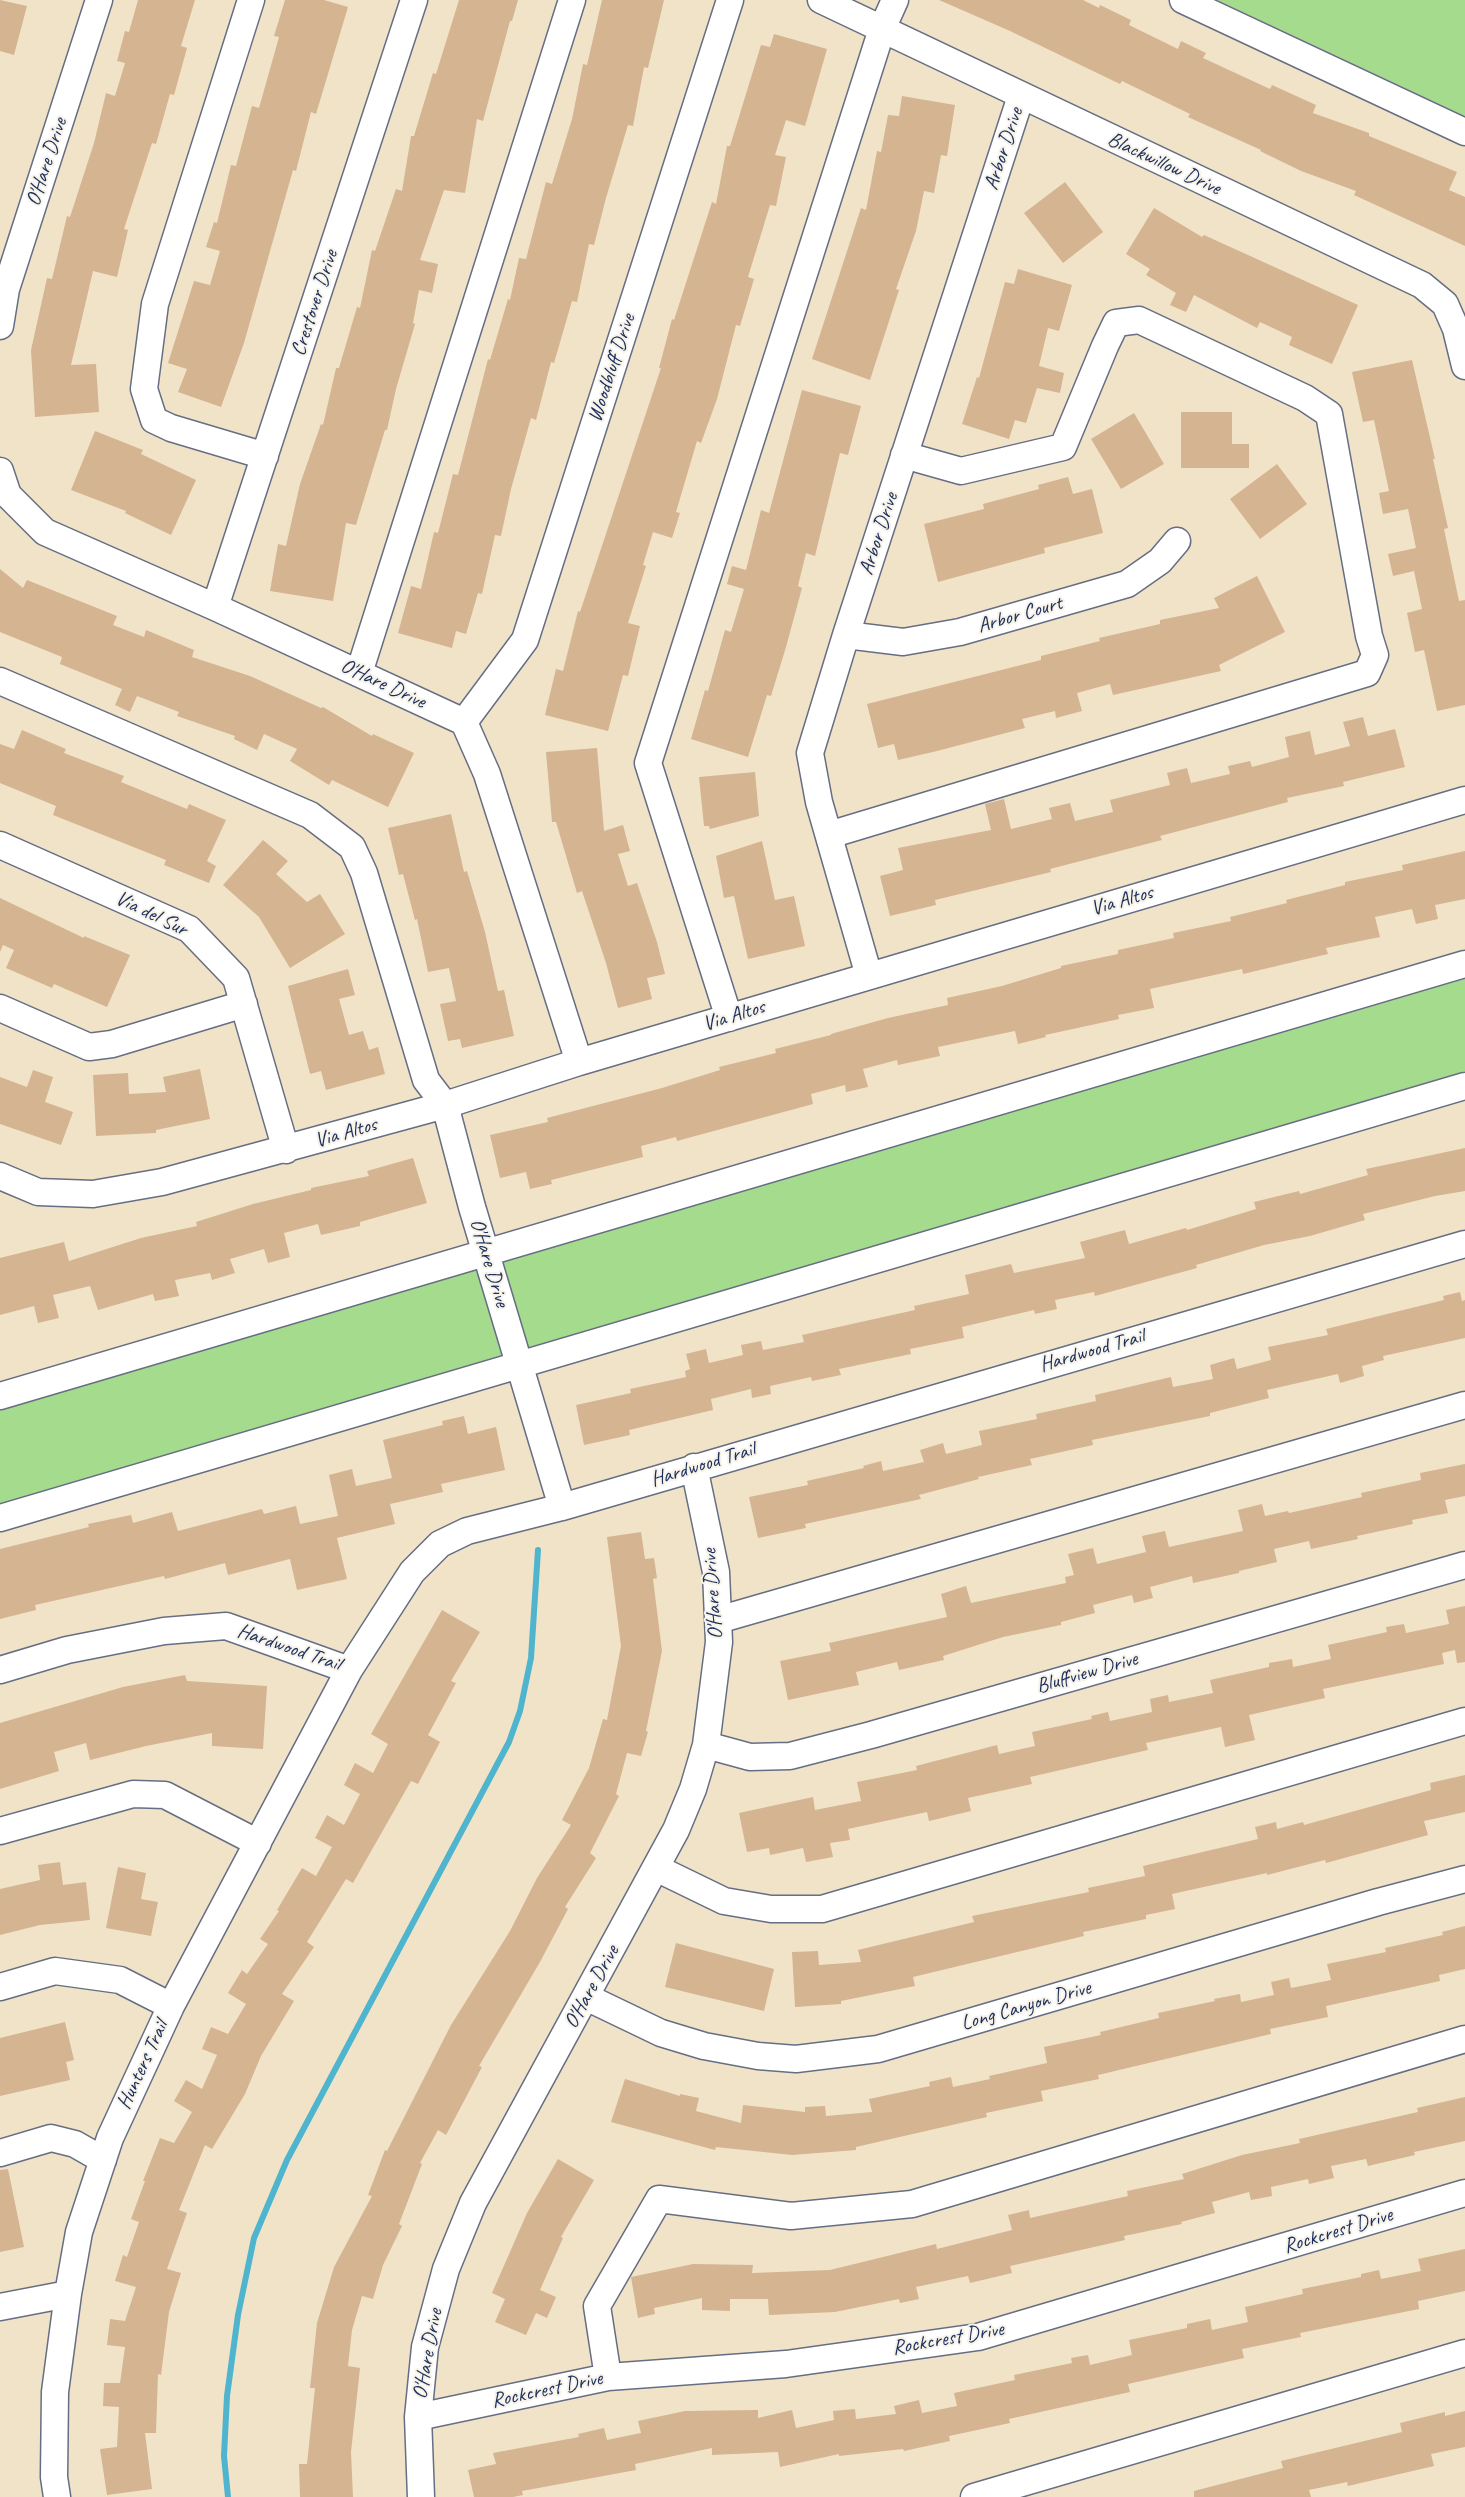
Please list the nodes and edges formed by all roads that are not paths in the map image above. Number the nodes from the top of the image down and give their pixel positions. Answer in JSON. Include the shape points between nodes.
{"nodes":[{"id":1,"x":99,"y":0,"type":"edge"},
{"id":2,"x":251,"y":0,"type":"edge"},
{"id":3,"x":414,"y":0,"type":"edge"},
{"id":4,"x":572,"y":0,"type":"edge"},
{"id":5,"x":730,"y":0,"type":"edge"},
{"id":6,"x":821,"y":0,"type":"edge"},
{"id":7,"x":895,"y":0,"type":"edge"},
{"id":8,"x":1183,"y":0,"type":"edge"},
{"id":9,"x":882,"y":29,"type":"junction"},
{"id":10,"x":1021,"y":96,"type":"junction"},
{"id":11,"x":1465,"y":132,"type":"edge"},
{"id":12,"x":0,"y":326,"type":"edge"},
{"id":13,"x":1465,"y":366,"type":"edge"},
{"id":14,"x":904,"y":455,"type":"junction"},
{"id":15,"x":265,"y":456,"type":"junction"},
{"id":16,"x":0,"y":471,"type":"edge"},
{"id":17,"x":1177,"y":541,"type":"dead end"},
{"id":18,"x":215,"y":606,"type":"junction"},
{"id":19,"x":846,"y":636,"type":"junction"},
{"id":20,"x":359,"y":673,"type":"junction"},
{"id":21,"x":0,"y":681,"type":"edge"},
{"id":22,"x":464,"y":722,"type":"junction"},
{"id":23,"x":1465,"y":800,"type":"edge"},
{"id":24,"x":829,"y":835,"type":"junction"},
{"id":25,"x":0,"y":845,"type":"edge"},
{"id":26,"x":1465,"y":964,"type":"edge"},
{"id":27,"x":869,"y":976,"type":"junction"},
{"id":28,"x":244,"y":1004,"type":"junction"},
{"id":29,"x":0,"y":1008,"type":"edge"},
{"id":30,"x":729,"y":1018,"type":"junction"},
{"id":31,"x":579,"y":1062,"type":"junction"},
{"id":32,"x":1465,"y":1086,"type":"edge"},
{"id":33,"x":445,"y":1105,"type":"junction"},
{"id":34,"x":286,"y":1150,"type":"junction"},
{"id":35,"x":0,"y":1176,"type":"edge"},
{"id":36,"x":1465,"y":1244,"type":"edge"},
{"id":37,"x":486,"y":1253,"type":"junction"},
{"id":38,"x":519,"y":1364,"type":"junction"},
{"id":39,"x":0,"y":1396,"type":"edge"},
{"id":40,"x":1465,"y":1405,"type":"edge"},
{"id":41,"x":694,"y":1467,"type":"junction"},
{"id":42,"x":562,"y":1507,"type":"junction"},
{"id":43,"x":0,"y":1518,"type":"edge"},
{"id":44,"x":1465,"y":1565,"type":"edge"},
{"id":45,"x":718,"y":1620,"type":"junction"},
{"id":46,"x":0,"y":1670,"type":"edge"},
{"id":47,"x":349,"y":1670,"type":"junction"},
{"id":48,"x":1465,"y":1721,"type":"edge"},
{"id":49,"x":706,"y":1746,"type":"junction"},
{"id":50,"x":0,"y":1831,"type":"edge"},
{"id":51,"x":258,"y":1843,"type":"junction"},
{"id":52,"x":656,"y":1868,"type":"junction"},
{"id":53,"x":1465,"y":1879,"type":"edge"},
{"id":54,"x":0,"y":1987,"type":"edge"},
{"id":55,"x":586,"y":1997,"type":"junction"},
{"id":56,"x":171,"y":2006,"type":"junction"},
{"id":57,"x":1465,"y":2039,"type":"edge"},
{"id":58,"x":0,"y":2153,"type":"edge"},
{"id":59,"x":103,"y":2160,"type":"junction"},
{"id":60,"x":1465,"y":2193,"type":"edge"},
{"id":61,"x":68,"y":2294,"type":"junction"},
{"id":62,"x":0,"y":2307,"type":"edge"},
{"id":63,"x":1465,"y":2353,"type":"edge"},
{"id":64,"x":608,"y":2378,"type":"junction"},
{"id":65,"x":418,"y":2417,"type":"junction"},
{"id":66,"x":57,"y":2497,"type":"edge"},
{"id":67,"x":420,"y":2497,"type":"edge"},
{"id":68,"x":974,"y":2497,"type":"edge"}],
"edges":[{"from":1,"to":12,"type":"street","name":"O'Hare Drive","via":[[6,289]]},
{"from":2,"to":15,"type":"street","via":[[155,304],[144,389],[154,420]]},
{"from":3,"to":15,"type":"street","name":"Crestover Drive"},
{"from":4,"to":20,"type":"street"},
{"from":5,"to":22,"type":"street","name":"Woodbluff Drive","via":[[525,640]]},
{"from":6,"to":9,"type":"street","name":"Blackwillow Drive"},
{"from":7,"to":9,"type":"street"},
{"from":8,"to":11,"type":"street"},
{"from":9,"to":10,"type":"street","name":"Blackwillow Drive"},
{"from":9,"to":30,"type":"street","via":[[648,763]]},
{"from":10,"to":13,"type":"street","name":"Blackwillow Drive","via":[[1422,285],[1446,304]]},
{"from":10,"to":14,"type":"street","name":"Arbor Drive"},
{"from":14,"to":19,"type":"street","name":"Arbor Drive"},
{"from":14,"to":24,"type":"street","via":[[961,471],[1063,447],[1116,324],[1139,320],[1305,398],[1329,414],[1375,655],[1367,673]]},
{"from":15,"to":18,"type":"street","name":"Crestover Drive"},
{"from":16,"to":18,"type":"street","name":"O'Hare Drive","via":[[8,496],[45,532]]},
{"from":17,"to":19,"type":"street","name":"Arbor Court","via":[[1160,561],[1127,584],[960,632],[902,642]]},
{"from":18,"to":20,"type":"street","name":"O'Hare Drive"},
{"from":19,"to":24,"type":"street","name":"Arbor Drive","via":[[810,753]]},
{"from":20,"to":22,"type":"street","name":"O'Hare Drive"},
{"from":21,"to":33,"type":"street","via":[[310,815],[352,847],[364,873],[426,1080]]},
{"from":22,"to":31,"type":"street","via":[[487,774]]},
{"from":23,"to":27,"type":"street","name":"Via Altos"},
{"from":24,"to":27,"type":"street","name":"Arbor Drive"},
{"from":25,"to":28,"type":"street","name":"Via del Sur","via":[[189,929],[236,978]]},
{"from":26,"to":37,"type":"street"},
{"from":27,"to":30,"type":"street","name":"Via Altos"},
{"from":28,"to":29,"type":"street","via":[[112,1044],[90,1047]]},
{"from":28,"to":34,"type":"street","name":"Via del Sur"},
{"from":30,"to":31,"type":"street","name":"Via Altos"},
{"from":31,"to":33,"type":"street","name":"Via Altos"},
{"from":32,"to":38,"type":"street"},
{"from":33,"to":34,"type":"street","name":"Via Altos"},
{"from":33,"to":37,"type":"street","name":"O'Hare Drive"},
{"from":34,"to":35,"type":"street","name":"Via Altos","via":[[162,1182],[93,1194],[38,1192]]},
{"from":36,"to":41,"type":"street","name":"Hardwood Trail"},
{"from":37,"to":38,"type":"street","name":"O'Hare Drive"},
{"from":37,"to":39,"type":"street"},
{"from":38,"to":42,"type":"street","name":"O'Hare Drive"},
{"from":38,"to":43,"type":"street"},
{"from":40,"to":45,"type":"street"},
{"from":41,"to":42,"type":"street","name":"Hardwood Trail"},
{"from":41,"to":45,"type":"street","name":"O'Hare Drive","via":[[716,1572]]},
{"from":42,"to":47,"type":"street","name":"Hardwood Trail","via":[[467,1531],[440,1544],[412,1572]]},
{"from":44,"to":49,"type":"street","name":"Bluffview Drive","via":[[790,1756],[750,1758]]},
{"from":45,"to":49,"type":"street","name":"O'Hare Drive","via":[[719,1642]]},
{"from":46,"to":47,"type":"street","name":"Hardwood Trail","via":[[67,1650],[154,1633],[226,1626]]},
{"from":47,"to":51,"type":"street","name":"Hunters Trail"},
{"from":48,"to":52,"type":"street","via":[[822,1909],[771,1909],[724,1900]]},
{"from":49,"to":52,"type":"street","name":"O'Hare Drive","via":[[693,1789]]},
{"from":50,"to":51,"type":"street","via":[[133,1794],[165,1795]]},
{"from":51,"to":56,"type":"street","name":"Hunters Trail"},
{"from":52,"to":55,"type":"street","name":"O'Hare Drive"},
{"from":53,"to":55,"type":"street","name":"Long Canyon Drive","via":[[878,2049],[796,2059],[758,2056],[704,2046],[661,2033]]},
{"from":54,"to":56,"type":"street","via":[[55,1971],[120,1980]]},
{"from":55,"to":65,"type":"street","name":"O'Hare Drive","via":[[469,2211],[446,2269],[425,2347]]},
{"from":56,"to":59,"type":"street","name":"Hunters Trail"},
{"from":57,"to":64,"type":"street","via":[[912,2204],[791,2216],[659,2199],[597,2306]]},
{"from":58,"to":59,"type":"street","via":[[52,2138],[75,2144]]},
{"from":59,"to":61,"type":"street","name":"Hunters Trail","via":[[80,2232]]},
{"from":60,"to":64,"type":"street","name":"Rockcrest Drive","via":[[978,2338],[786,2364]]},
{"from":61,"to":62,"type":"street"},
{"from":61,"to":66,"type":"street","name":"Hunters Trail","via":[[56,2392],[54,2477]]},
{"from":63,"to":68,"type":"street"},
{"from":64,"to":65,"type":"street","name":"Rockcrest Drive"},
{"from":65,"to":67,"type":"street","name":"O'Hare Drive"}]}
